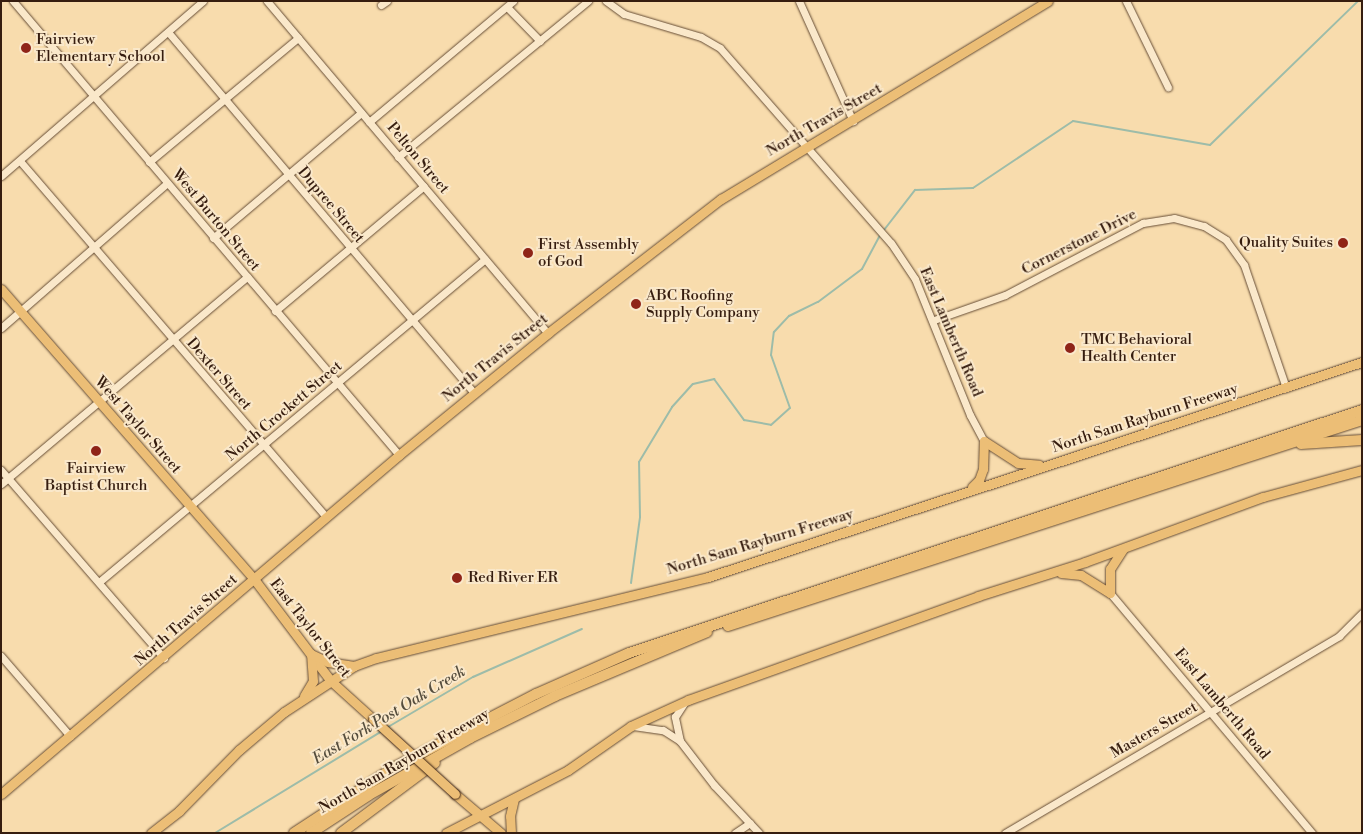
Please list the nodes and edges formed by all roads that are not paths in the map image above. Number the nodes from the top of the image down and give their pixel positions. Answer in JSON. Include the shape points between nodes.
{"nodes":[{"id":1,"x":13,"y":1,"type":"edge"},
{"id":2,"x":203,"y":1,"type":"edge"},
{"id":3,"x":267,"y":1,"type":"edge"},
{"id":4,"x":513,"y":1,"type":"edge"},
{"id":5,"x":588,"y":1,"type":"edge"},
{"id":6,"x":606,"y":1,"type":"edge"},
{"id":7,"x":799,"y":1,"type":"edge"},
{"id":8,"x":1048,"y":1,"type":"edge"},
{"id":9,"x":1126,"y":1,"type":"edge"},
{"id":10,"x":508,"y":8,"type":"junction"},
{"id":11,"x":168,"y":32,"type":"junction"},
{"id":12,"x":298,"y":38,"type":"junction"},
{"id":13,"x":540,"y":41,"type":"junction"},
{"id":14,"x":1168,"y":87,"type":"dead end"},
{"id":15,"x":94,"y":97,"type":"junction"},
{"id":16,"x":225,"y":100,"type":"junction"},
{"id":17,"x":362,"y":113,"type":"junction"},
{"id":18,"x":853,"y":121,"type":"junction"},
{"id":19,"x":369,"y":122,"type":"junction"},
{"id":20,"x":806,"y":148,"type":"junction"},
{"id":21,"x":398,"y":157,"type":"junction"},
{"id":22,"x":20,"y":161,"type":"junction"},
{"id":23,"x":149,"y":162,"type":"junction"},
{"id":24,"x":288,"y":175,"type":"junction"},
{"id":25,"x":1,"y":176,"type":"edge"},
{"id":26,"x":167,"y":183,"type":"junction"},
{"id":27,"x":424,"y":186,"type":"junction"},
{"id":28,"x":213,"y":238,"type":"junction"},
{"id":29,"x":94,"y":248,"type":"junction"},
{"id":30,"x":349,"y":248,"type":"junction"},
{"id":31,"x":485,"y":259,"type":"junction"},
{"id":32,"x":247,"y":277,"type":"junction"},
{"id":33,"x":1,"y":290,"type":"edge"},
{"id":34,"x":20,"y":311,"type":"junction"},
{"id":35,"x":275,"y":311,"type":"junction"},
{"id":36,"x":934,"y":320,"type":"junction"},
{"id":37,"x":411,"y":321,"type":"junction"},
{"id":38,"x":1,"y":328,"type":"edge"},
{"id":39,"x":548,"y":333,"type":"junction"},
{"id":40,"x":171,"y":340,"type":"junction"},
{"id":41,"x":1362,"y":362,"type":"edge"},
{"id":42,"x":336,"y":383,"type":"junction"},
{"id":43,"x":1286,"y":388,"type":"junction"},
{"id":44,"x":474,"y":394,"type":"junction"},
{"id":45,"x":99,"y":402,"type":"junction"},
{"id":46,"x":1362,"y":410,"type":"edge"},
{"id":47,"x":1362,"y":420,"type":"edge"},
{"id":48,"x":1362,"y":440,"type":"edge"},
{"id":49,"x":984,"y":441,"type":"junction"},
{"id":50,"x":264,"y":446,"type":"junction"},
{"id":51,"x":1282,"y":446,"type":"junction"},
{"id":52,"x":399,"y":454,"type":"junction"},
{"id":53,"x":1046,"y":466,"type":"junction"},
{"id":54,"x":1,"y":470,"type":"edge"},
{"id":55,"x":1362,"y":470,"type":"edge"},
{"id":56,"x":8,"y":478,"type":"junction"},
{"id":57,"x":1,"y":484,"type":"edge"},
{"id":58,"x":970,"y":489,"type":"junction"},
{"id":59,"x":190,"y":507,"type":"junction"},
{"id":60,"x":326,"y":516,"type":"junction"},
{"id":61,"x":1125,"y":547,"type":"junction"},
{"id":62,"x":1055,"y":572,"type":"junction"},
{"id":63,"x":254,"y":579,"type":"junction"},
{"id":64,"x":98,"y":582,"type":"junction"},
{"id":65,"x":1110,"y":593,"type":"junction"},
{"id":66,"x":1362,"y":613,"type":"edge"},
{"id":67,"x":311,"y":654,"type":"junction"},
{"id":68,"x":1,"y":656,"type":"edge"},
{"id":69,"x":164,"y":658,"type":"junction"},
{"id":70,"x":354,"y":666,"type":"junction"},
{"id":71,"x":331,"y":680,"type":"junction"},
{"id":72,"x":303,"y":699,"type":"junction"},
{"id":73,"x":688,"y":700,"type":"junction"},
{"id":74,"x":1211,"y":712,"type":"junction"},
{"id":75,"x":631,"y":726,"type":"junction"},
{"id":76,"x":70,"y":736,"type":"junction"},
{"id":77,"x":470,"y":738,"type":"junction"},
{"id":78,"x":680,"y":741,"type":"junction"},
{"id":79,"x":1,"y":794,"type":"edge"},
{"id":80,"x":514,"y":798,"type":"junction"},
{"id":81,"x":479,"y":816,"type":"junction"},
{"id":82,"x":750,"y":823,"type":"junction"},
{"id":83,"x":151,"y":833,"type":"edge"},
{"id":84,"x":294,"y":833,"type":"edge"},
{"id":85,"x":311,"y":833,"type":"edge"},
{"id":86,"x":341,"y":833,"type":"edge"},
{"id":87,"x":446,"y":833,"type":"edge"},
{"id":88,"x":501,"y":833,"type":"edge"},
{"id":89,"x":511,"y":833,"type":"edge"},
{"id":90,"x":735,"y":833,"type":"edge"},
{"id":91,"x":760,"y":833,"type":"edge"},
{"id":92,"x":1005,"y":833,"type":"edge"},
{"id":93,"x":1312,"y":833,"type":"edge"}],
"edges":[{"from":1,"to":15,"type":"street","name":"West Burton Street"},
{"from":2,"to":11,"type":"street"},
{"from":3,"to":12,"type":"street","name":"Pelton Street"},
{"from":4,"to":10,"type":"street"},
{"from":5,"to":13,"type":"street"},
{"from":6,"to":20,"type":"street","name":"East Lamberth Road","via":[[624,14],[701,37],[720,48]]},
{"from":7,"to":18,"type":"street"},
{"from":8,"to":18,"type":"main road","name":"North Travis Street"},
{"from":9,"to":14,"type":"street"},
{"from":10,"to":13,"type":"street"},
{"from":10,"to":19,"type":"street"},
{"from":11,"to":15,"type":"street"},
{"from":11,"to":16,"type":"street","name":"Dupree Street"},
{"from":12,"to":16,"type":"street"},
{"from":12,"to":17,"type":"street","name":"Pelton Street"},
{"from":13,"to":21,"type":"street"},
{"from":15,"to":22,"type":"street"},
{"from":15,"to":23,"type":"street","name":"West Burton Street"},
{"from":16,"to":23,"type":"street"},
{"from":16,"to":24,"type":"street","name":"Dupree Street"},
{"from":17,"to":19,"type":"street","name":"Pelton Street"},
{"from":17,"to":24,"type":"street"},
{"from":18,"to":20,"type":"main road","name":"North Travis Street"},
{"from":19,"to":21,"type":"street","name":"Pelton Street"},
{"from":20,"to":36,"type":"street","name":"East Lamberth Road","via":[[891,243],[916,279]]},
{"from":20,"to":39,"type":"main road","name":"North Travis Street","via":[[721,199]]},
{"from":21,"to":27,"type":"street","name":"Pelton Street"},
{"from":22,"to":25,"type":"street"},
{"from":22,"to":29,"type":"street","name":"Dexter Street"},
{"from":23,"to":26,"type":"street","name":"West Burton Street"},
{"from":24,"to":28,"type":"street"},
{"from":24,"to":30,"type":"street","name":"Dupree Street"},
{"from":26,"to":28,"type":"street","name":"West Burton Street"},
{"from":26,"to":29,"type":"street"},
{"from":27,"to":30,"type":"street"},
{"from":27,"to":31,"type":"street","name":"Pelton Street"},
{"from":28,"to":32,"type":"street","name":"West Burton Street"},
{"from":29,"to":34,"type":"street"},
{"from":29,"to":40,"type":"street","name":"Dexter Street"},
{"from":30,"to":35,"type":"street"},
{"from":30,"to":37,"type":"street","name":"Dupree Street"},
{"from":31,"to":37,"type":"street","name":"North Crockett Street"},
{"from":31,"to":39,"type":"street","name":"Pelton Street"},
{"from":32,"to":35,"type":"street","name":"West Burton Street"},
{"from":32,"to":40,"type":"street"},
{"from":33,"to":34,"type":"main road","name":"West Taylor Street"},
{"from":34,"to":38,"type":"street"},
{"from":34,"to":45,"type":"main road","name":"West Taylor Street"},
{"from":35,"to":42,"type":"street","name":"West Burton Street"},
{"from":36,"to":43,"type":"street","name":"Cornerstone Drive","via":[[1005,295],[1143,223],[1174,218],[1204,226],[1226,240],[1244,265]]},
{"from":36,"to":49,"type":"street","name":"East Lamberth Road","via":[[970,415]]},
{"from":37,"to":42,"type":"street","name":"North Crockett Street"},
{"from":37,"to":44,"type":"street","name":"Dupree Street"},
{"from":39,"to":44,"type":"main road","name":"North Travis Street"},
{"from":40,"to":45,"type":"street"},
{"from":40,"to":50,"type":"street","name":"Dexter Street"},
{"from":41,"to":43,"type":"main road","name":"North Sam Rayburn Freeway"},
{"from":42,"to":50,"type":"street","name":"North Crockett Street"},
{"from":42,"to":52,"type":"street","name":"West Burton Street"},
{"from":43,"to":53,"type":"main road","name":"North Sam Rayburn Freeway"},
{"from":44,"to":52,"type":"main road","name":"North Travis Street"},
{"from":45,"to":56,"type":"street"},
{"from":45,"to":59,"type":"main road","name":"West Taylor Street"},
{"from":46,"to":84,"type":"highway","name":"North Sam Rayburn Freeway","via":[[629,653],[536,694],[395,767]]},
{"from":47,"to":51,"type":"highway","name":"North Sam Rayburn Freeway"},
{"from":48,"to":51,"type":"highway"},
{"from":49,"to":53,"type":"main road","via":[[1018,463]]},
{"from":49,"to":58,"type":"main road","via":[[983,469],[979,480]]},
{"from":50,"to":59,"type":"street","name":"North Crockett Street"},
{"from":50,"to":60,"type":"street","name":"Dexter Street"},
{"from":51,"to":77,"type":"highway","name":"North Sam Rayburn Freeway","via":[[710,631],[555,696]]},
{"from":52,"to":60,"type":"main road","name":"North Travis Street"},
{"from":53,"to":58,"type":"main road","name":"North Sam Rayburn Freeway"},
{"from":54,"to":56,"type":"street"},
{"from":55,"to":61,"type":"main road","via":[[1263,497]]},
{"from":56,"to":57,"type":"street"},
{"from":56,"to":64,"type":"street"},
{"from":58,"to":70,"type":"main road","name":"North Sam Rayburn Freeway","via":[[708,577]]},
{"from":59,"to":63,"type":"main road","name":"West Taylor Street"},
{"from":59,"to":64,"type":"street","name":"North Crockett Street"},
{"from":60,"to":63,"type":"main road","name":"North Travis Street"},
{"from":61,"to":62,"type":"main road"},
{"from":61,"to":65,"type":"main road","via":[[1110,570]]},
{"from":62,"to":65,"type":"main road","via":[[1081,575]]},
{"from":62,"to":73,"type":"main road","via":[[978,596]]},
{"from":63,"to":67,"type":"main road","name":"East Taylor Street"},
{"from":63,"to":69,"type":"main road","name":"North Travis Street"},
{"from":64,"to":69,"type":"street"},
{"from":65,"to":74,"type":"street","name":"East Lamberth Road"},
{"from":66,"to":74,"type":"street","name":"Masters Street","via":[[1340,636]]},
{"from":67,"to":70,"type":"main road","via":[[328,662]]},
{"from":67,"to":71,"type":"main road","name":"East Taylor Street"},
{"from":67,"to":72,"type":"main road","via":[[313,682]]},
{"from":68,"to":76,"type":"street"},
{"from":69,"to":76,"type":"main road","name":"North Travis Street"},
{"from":70,"to":71,"type":"main road","name":"North Sam Rayburn Freeway"},
{"from":71,"to":72,"type":"main road","name":"North Sam Rayburn Freeway"},
{"from":71,"to":81,"type":"main road","name":"East Taylor Street","bridge":true},
{"from":72,"to":83,"type":"main road","name":"North Sam Rayburn Freeway","via":[[239,750],[179,811]]},
{"from":73,"to":75,"type":"main road"},
{"from":73,"to":78,"type":"street","via":[[675,717]]},
{"from":74,"to":92,"type":"street","name":"Masters Street"},
{"from":74,"to":93,"type":"street","name":"East Lamberth Road"},
{"from":75,"to":78,"type":"street","via":[[655,728]]},
{"from":75,"to":80,"type":"main road","via":[[568,770]]},
{"from":76,"to":79,"type":"main road","name":"North Travis Street"},
{"from":77,"to":85,"type":"highway","name":"North Sam Rayburn Freeway","via":[[369,795]]},
{"from":77,"to":86,"type":"highway"},
{"from":78,"to":82,"type":"street","via":[[714,785]]},
{"from":80,"to":81,"type":"main road"},
{"from":80,"to":89,"type":"main road"},
{"from":81,"to":87,"type":"main road"},
{"from":81,"to":88,"type":"main road","name":"East Taylor Street"},
{"from":82,"to":90,"type":"street"},
{"from":82,"to":91,"type":"street"}]}
